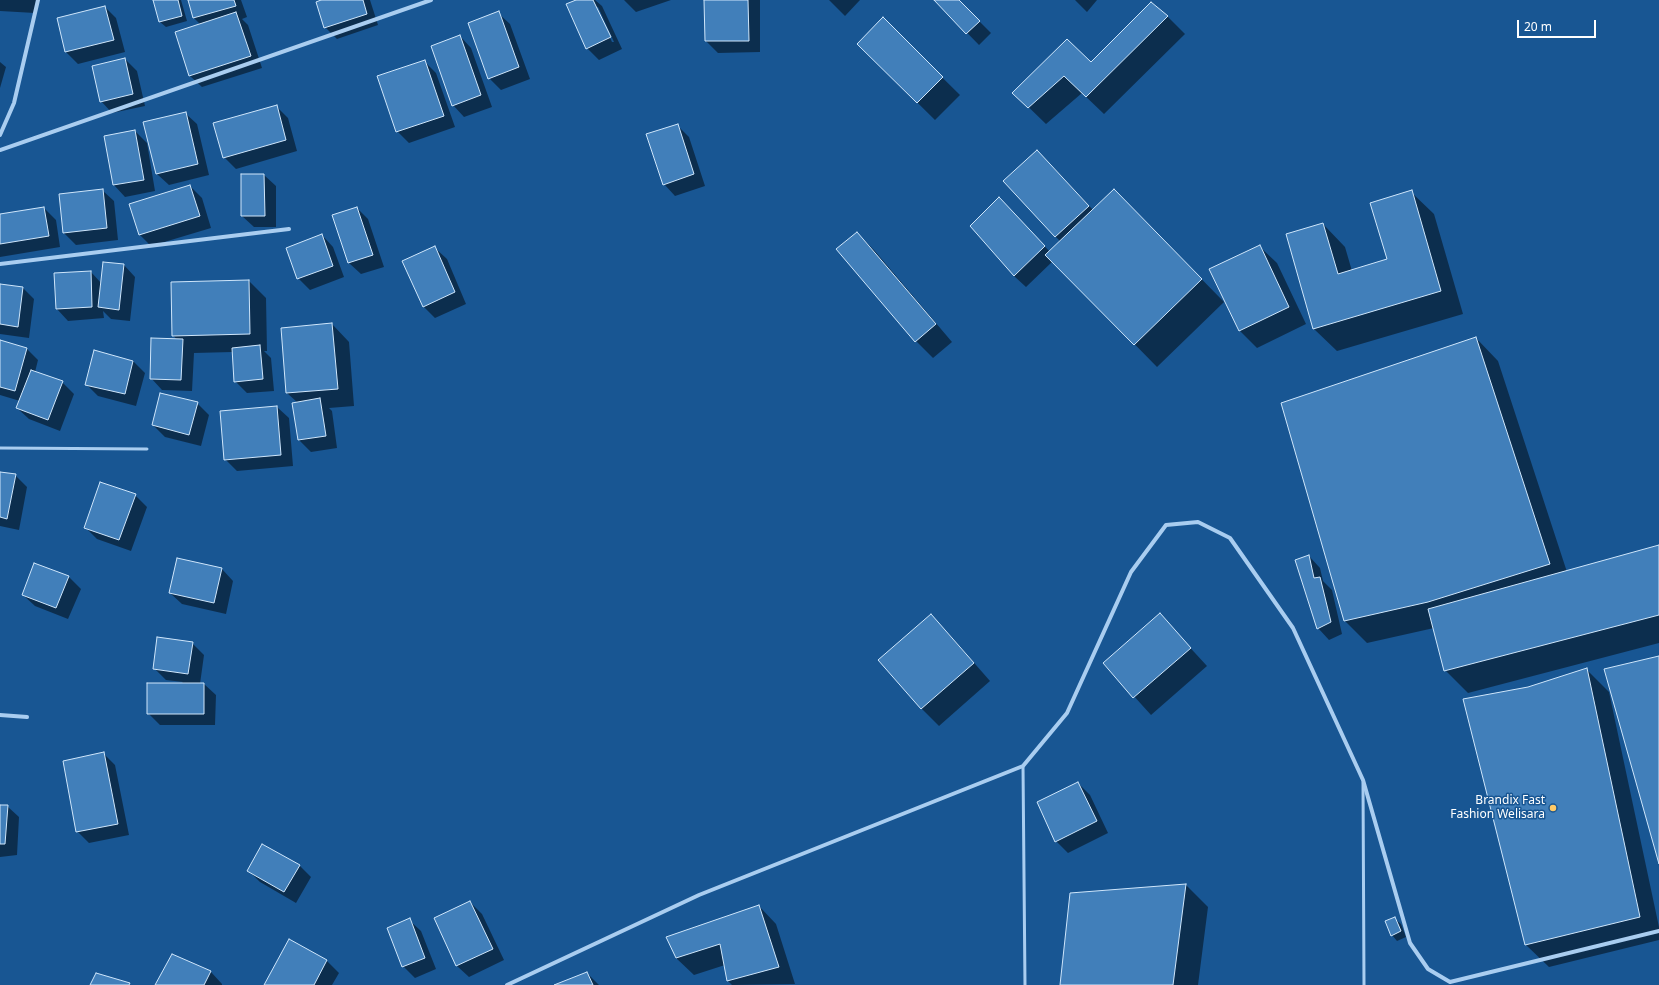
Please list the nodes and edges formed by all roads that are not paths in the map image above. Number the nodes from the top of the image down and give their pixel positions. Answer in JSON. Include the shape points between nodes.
{"nodes":[{"id":1,"x":38,"y":0,"type":"edge"},
{"id":2,"x":432,"y":0,"type":"edge"},
{"id":3,"x":0,"y":135,"type":"edge"},
{"id":4,"x":0,"y":150,"type":"edge"},
{"id":5,"x":288,"y":229,"type":"dead end"},
{"id":6,"x":0,"y":264,"type":"edge"},
{"id":7,"x":0,"y":448,"type":"edge"},
{"id":8,"x":147,"y":448,"type":"dead end"},
{"id":9,"x":0,"y":715,"type":"edge"},
{"id":10,"x":27,"y":717,"type":"dead end"},
{"id":11,"x":1023,"y":766,"type":"junction"},
{"id":12,"x":1363,"y":780,"type":"junction"},
{"id":13,"x":1659,"y":931,"type":"edge"},
{"id":14,"x":1450,"y":984,"type":"edge"},
{"id":15,"x":507,"y":985,"type":"edge"},
{"id":16,"x":1025,"y":985,"type":"edge"},
{"id":17,"x":1364,"y":985,"type":"edge"}],
"edges":[{"from":1,"to":3,"type":"street","via":[[14,103]]},
{"from":2,"to":4,"type":"street"},
{"from":5,"to":6,"type":"street"},
{"from":7,"to":8,"type":"lane"},
{"from":9,"to":10,"type":"street"},
{"from":11,"to":12,"type":"street","via":[[1067,714],[1131,572],[1166,525],[1198,522],[1230,538],[1293,628]]},
{"from":11,"to":15,"type":"street","via":[[699,895]]},
{"from":11,"to":16,"type":"lane"},
{"from":12,"to":14,"type":"street","via":[[1410,943],[1428,969]]},
{"from":12,"to":17,"type":"lane"},
{"from":13,"to":14,"type":"street"}]}
